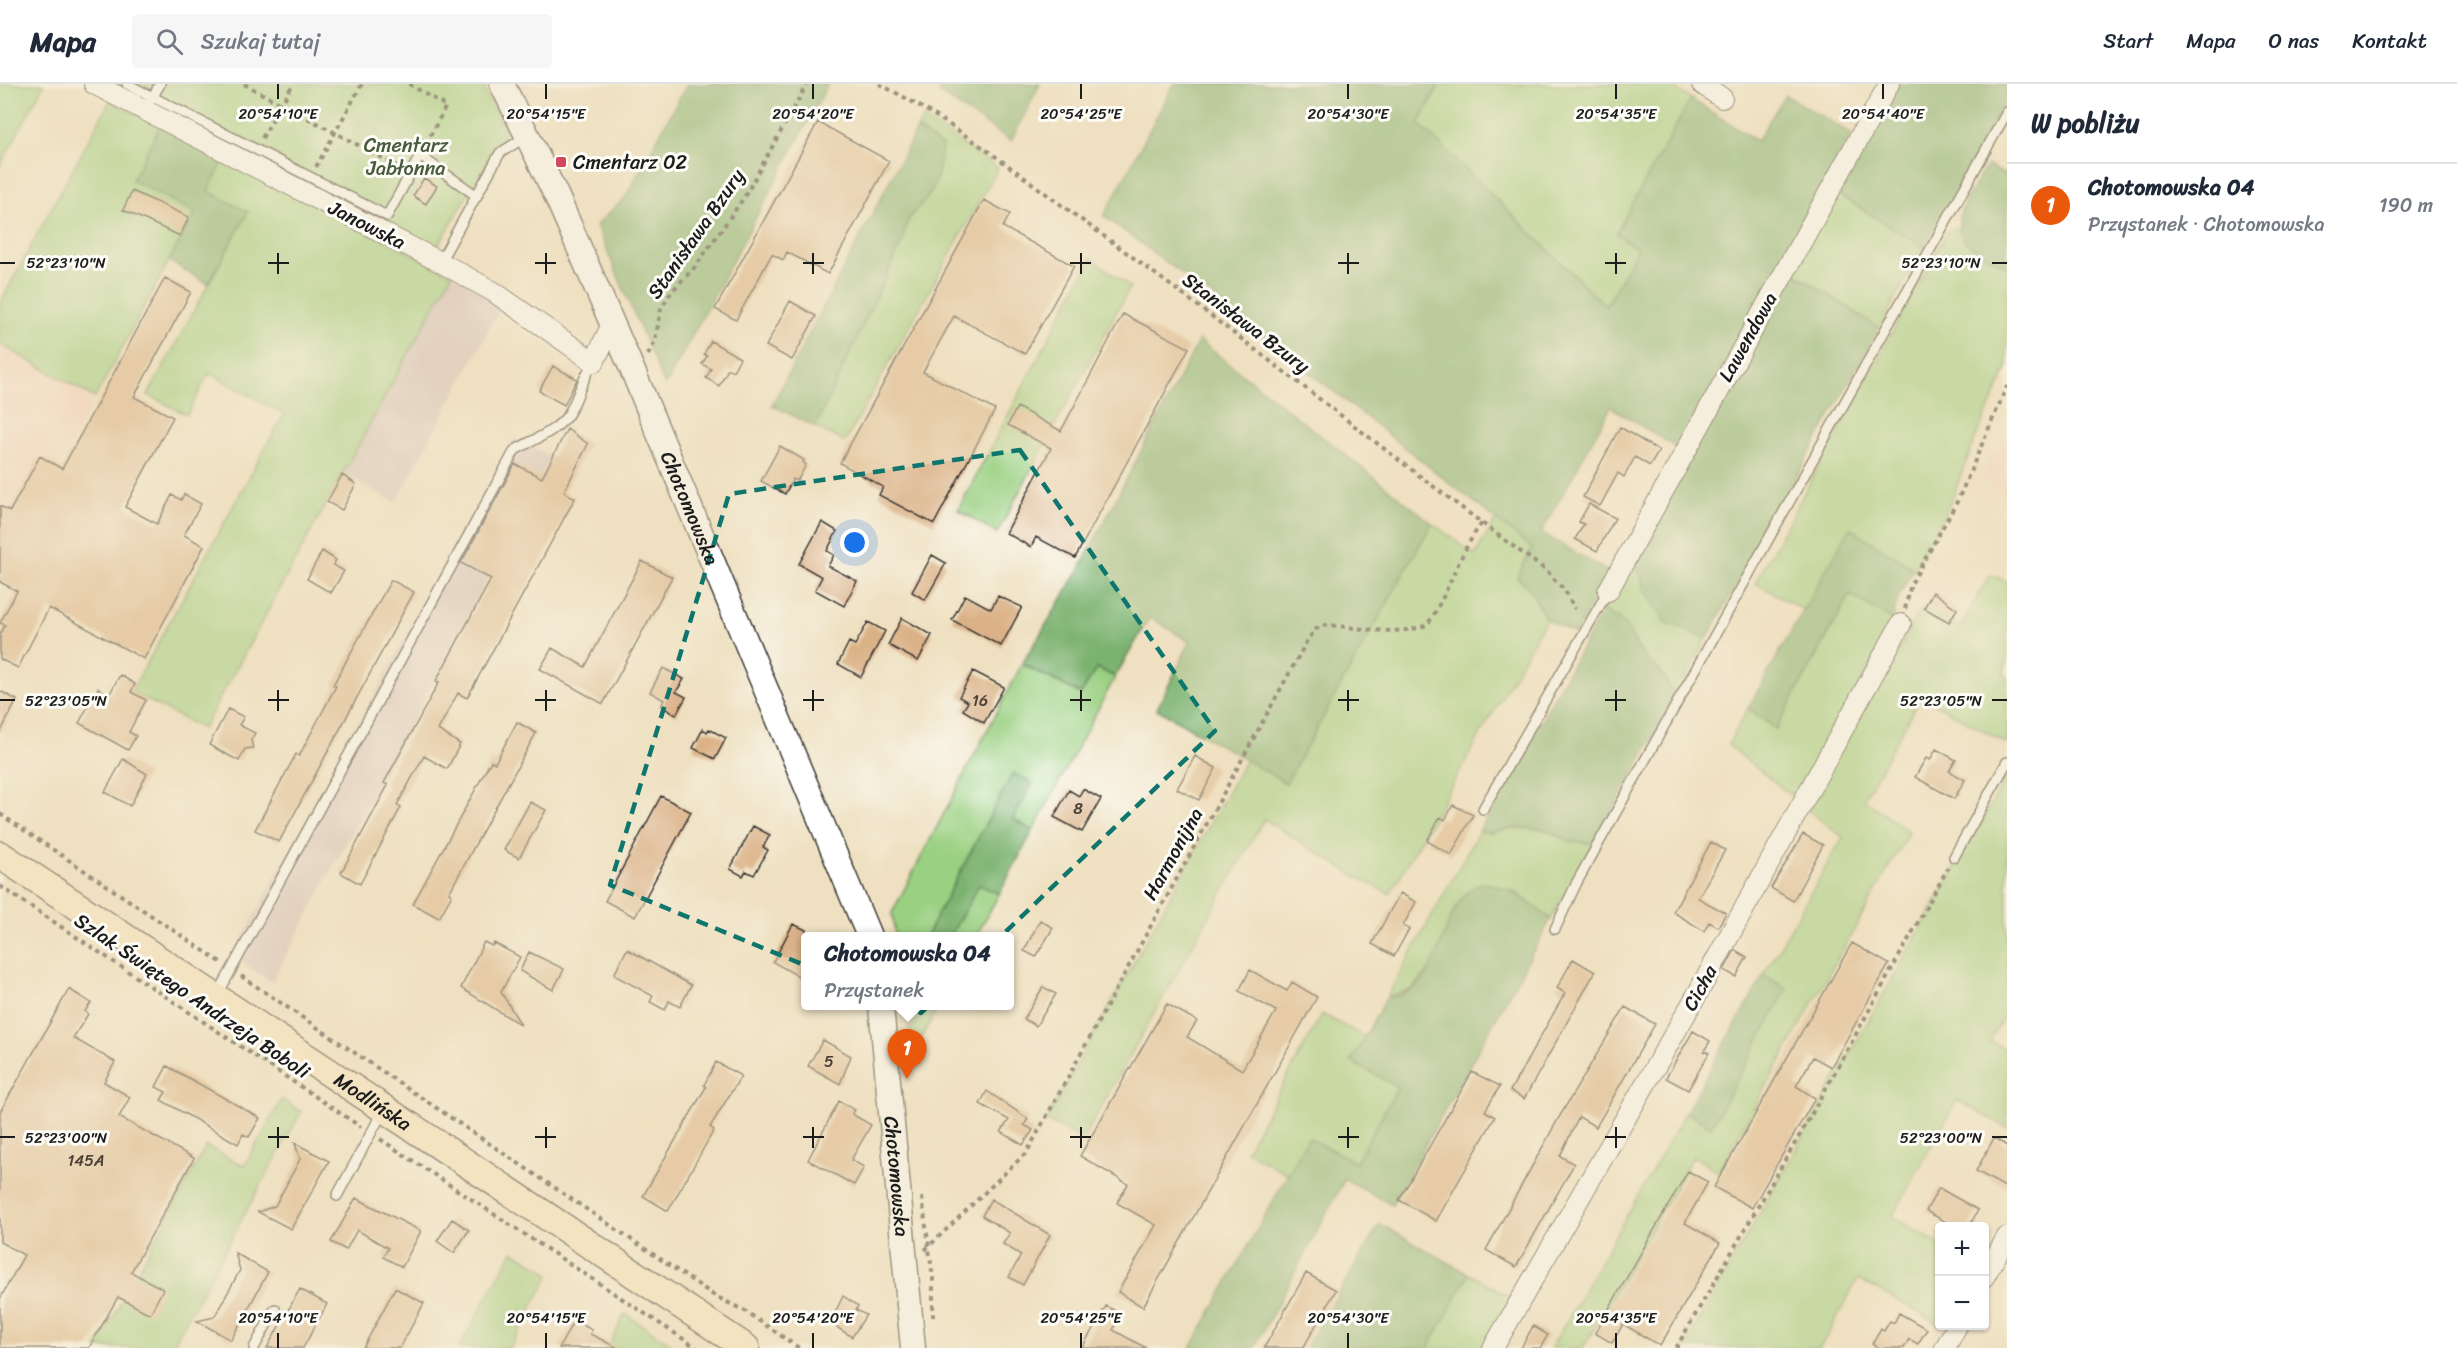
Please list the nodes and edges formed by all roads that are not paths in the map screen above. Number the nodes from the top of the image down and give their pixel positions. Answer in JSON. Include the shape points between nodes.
{"nodes":[{"id":1,"x":94,"y":84,"type":"edge"},
{"id":2,"x":127,"y":84,"type":"edge"},
{"id":3,"x":160,"y":84,"type":"edge"},
{"id":4,"x":502,"y":84,"type":"edge"},
{"id":5,"x":1702,"y":84,"type":"edge"},
{"id":6,"x":1889,"y":84,"type":"edge"},
{"id":7,"x":1722,"y":98,"type":"dead end"},
{"id":8,"x":149,"y":104,"type":"junction"},
{"id":9,"x":2007,"y":112,"type":"edge"},
{"id":10,"x":527,"y":136,"type":"junction"},
{"id":11,"x":477,"y":196,"type":"junction"},
{"id":12,"x":440,"y":262,"type":"junction"},
{"id":13,"x":612,"y":324,"type":"junction"},
{"id":14,"x":594,"y":362,"type":"junction"},
{"id":15,"x":1608,"y":591,"type":"joint"},
{"id":16,"x":1901,"y":624,"type":"road end"},
{"id":17,"x":2007,"y":762,"type":"edge"},
{"id":18,"x":1483,"y":809,"type":"dead end"},
{"id":19,"x":0,"y":855,"type":"edge"},
{"id":20,"x":1954,"y":857,"type":"road end"},
{"id":21,"x":1555,"y":928,"type":"dead end"},
{"id":22,"x":867,"y":932,"type":"edge"},
{"id":23,"x":216,"y":998,"type":"junction"},
{"id":24,"x":881,"y":1010,"type":"edge"},
{"id":25,"x":385,"y":1109,"type":"junction"},
{"id":26,"x":336,"y":1196,"type":"dead end"},
{"id":27,"x":2007,"y":1237,"type":"edge"},
{"id":28,"x":1985,"y":1276,"type":"edge"},
{"id":29,"x":275,"y":1309,"type":"dead end"},
{"id":30,"x":1956,"y":1330,"type":"edge"},
{"id":31,"x":254,"y":1348,"type":"edge"},
{"id":32,"x":746,"y":1348,"type":"edge"},
{"id":33,"x":913,"y":1348,"type":"edge"},
{"id":34,"x":1493,"y":1348,"type":"edge"},
{"id":35,"x":1945,"y":1348,"type":"edge"}],
"edges":[{"from":1,"to":8,"type":"street","name":"Janowska"},
{"from":2,"to":8,"type":"lane"},
{"from":3,"to":8,"type":"lane"},
{"from":4,"to":10,"type":"street","name":"Chotomowska"},
{"from":5,"to":7,"type":"street"},
{"from":6,"to":15,"type":"street","name":"Lawendowa"},
{"from":8,"to":11,"type":"lane","via":[[256,150],[387,216],[420,156]]},
{"from":8,"to":12,"type":"street","name":"Janowska"},
{"from":9,"to":21,"type":"lane","via":[[1600,840]]},
{"from":10,"to":11,"type":"lane","via":[[500,153]]},
{"from":10,"to":13,"type":"street","name":"Chotomowska"},
{"from":11,"to":12,"type":"lane"},
{"from":12,"to":14,"type":"street","name":"Janowska","via":[[494,292]]},
{"from":13,"to":14,"type":"street"},
{"from":13,"to":22,"type":"street","name":"Chotomowska"},
{"from":14,"to":23,"type":"lane","via":[[569,414],[555,428],[515,450]]},
{"from":15,"to":18,"type":"lane"},
{"from":16,"to":34,"type":"street","name":"Cicha","via":[[1683,1019]]},
{"from":17,"to":20,"type":"lane"},
{"from":19,"to":23,"type":"main road","name":"Modlińska"},
{"from":23,"to":25,"type":"main road","name":"Modlińska"},
{"from":24,"to":33,"type":"street","name":"Chotomowska"},
{"from":25,"to":26,"type":"lane"},
{"from":25,"to":32,"type":"main road","name":"Modlińska"},
{"from":27,"to":28,"type":"street"},
{"from":29,"to":31,"type":"lane"},
{"from":30,"to":35,"type":"street"}]}
